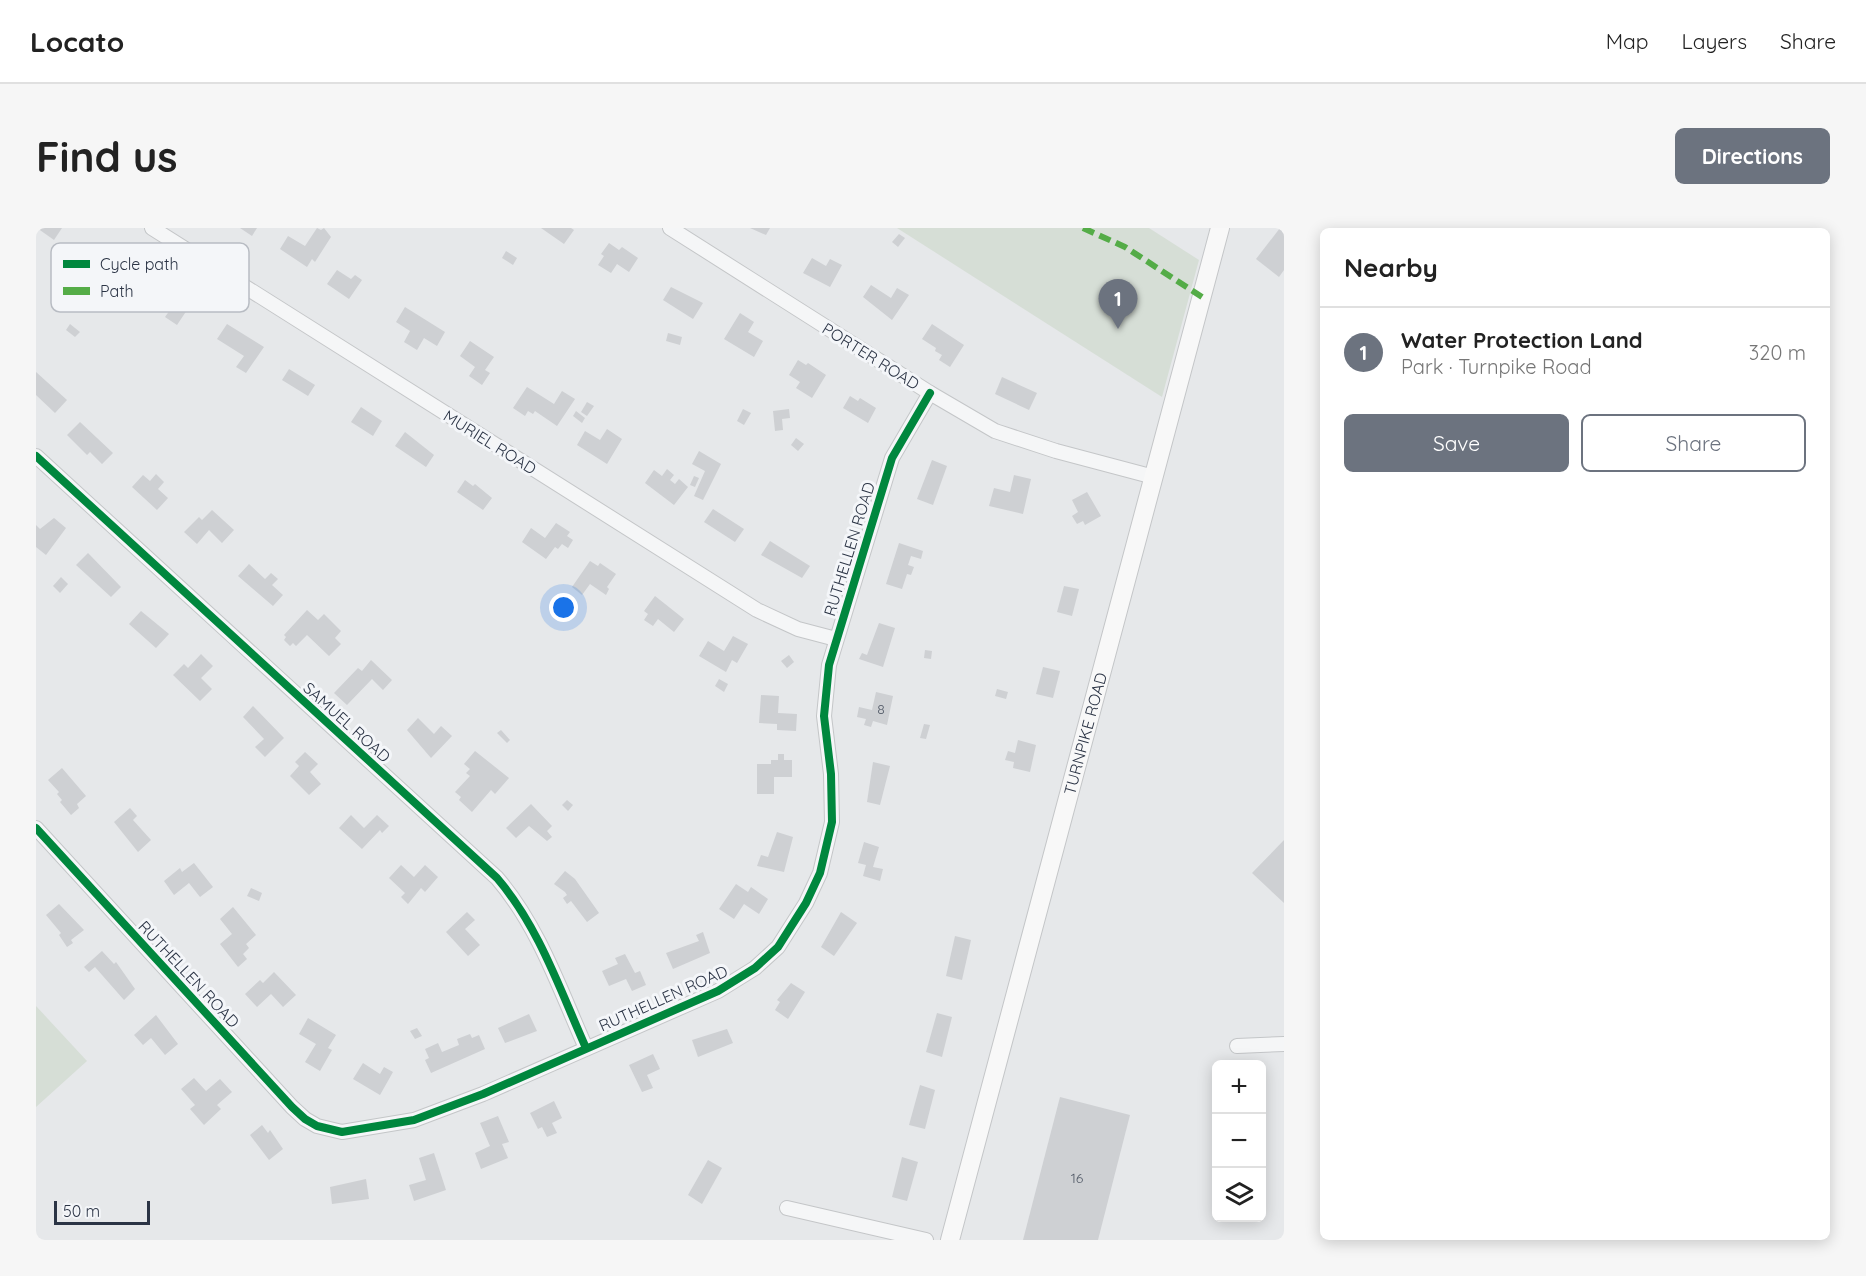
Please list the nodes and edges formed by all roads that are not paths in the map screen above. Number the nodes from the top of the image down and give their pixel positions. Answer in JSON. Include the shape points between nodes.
{"nodes":[{"id":1,"x":152,"y":228,"type":"edge"},
{"id":2,"x":670,"y":228,"type":"edge"},
{"id":3,"x":1220,"y":228,"type":"edge"},
{"id":4,"x":176,"y":243,"type":"edge"},
{"id":5,"x":249,"y":289,"type":"edge"},
{"id":6,"x":930,"y":393,"type":"junction"},
{"id":7,"x":36,"y":456,"type":"edge"},
{"id":8,"x":1154,"y":477,"type":"junction"},
{"id":9,"x":836,"y":639,"type":"junction"},
{"id":10,"x":36,"y":828,"type":"edge"},
{"id":11,"x":1284,"y":1044,"type":"edge"},
{"id":12,"x":1236,"y":1046,"type":"dead end"},
{"id":13,"x":585,"y":1048,"type":"junction"},
{"id":14,"x":787,"y":1208,"type":"dead end"},
{"id":15,"x":926,"y":1240,"type":"edge"},
{"id":16,"x":950,"y":1240,"type":"edge"}],
"edges":[{"from":1,"to":4,"type":"street","name":"MURIEL ROAD"},
{"from":2,"to":6,"type":"street","name":"PORTER ROAD"},
{"from":3,"to":8,"type":"main road","name":"TURNPIKE ROAD"},
{"from":5,"to":9,"type":"street","name":"MURIEL ROAD","via":[[757,610],[798,629]]},
{"from":6,"to":8,"type":"street","name":"PORTER ROAD","via":[[1004,434]]},
{"from":6,"to":9,"type":"street","name":"RUTHELLEN ROAD","via":[[892,458]]},
{"from":7,"to":13,"type":"street","name":"SAMUEL ROAD","via":[[496,878],[533,929]]},
{"from":8,"to":16,"type":"main road","name":"TURNPIKE ROAD"},
{"from":9,"to":13,"type":"street","name":"RUTHELLEN ROAD","via":[[824,700],[832,786],[831,831],[820,873],[795,921],[765,960],[732,983]]},
{"from":10,"to":13,"type":"street","name":"RUTHELLEN ROAD","via":[[292,1107],[317,1126],[350,1132],[414,1120]]},
{"from":11,"to":12,"type":"street"},
{"from":14,"to":15,"type":"street"}]}
